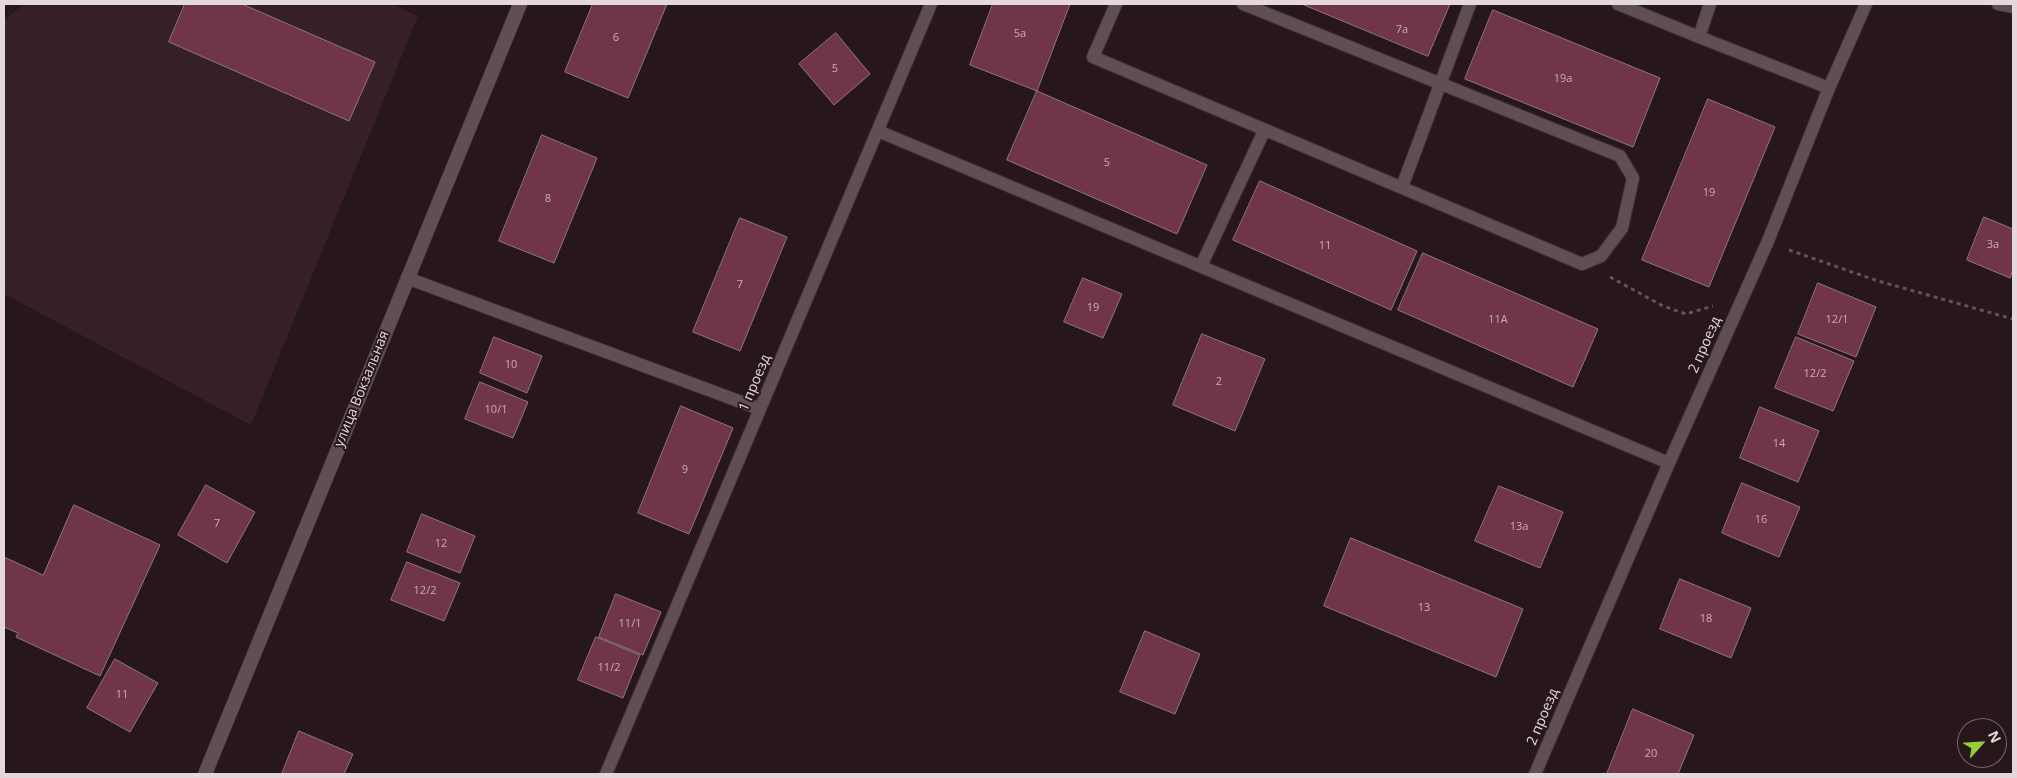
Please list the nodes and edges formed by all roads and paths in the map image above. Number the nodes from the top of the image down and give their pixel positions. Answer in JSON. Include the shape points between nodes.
{"nodes":[{"id":1,"x":520,"y":4,"type":"edge"},
{"id":2,"x":931,"y":4,"type":"edge"},
{"id":3,"x":1116,"y":4,"type":"edge"},
{"id":4,"x":1243,"y":4,"type":"edge"},
{"id":5,"x":1470,"y":4,"type":"edge"},
{"id":6,"x":1618,"y":4,"type":"edge"},
{"id":7,"x":1710,"y":4,"type":"edge"},
{"id":8,"x":1866,"y":4,"type":"edge"},
{"id":9,"x":1998,"y":4,"type":"edge"},
{"id":10,"x":2013,"y":7,"type":"edge"},
{"id":11,"x":1699,"y":37,"type":"junction"},
{"id":12,"x":1440,"y":83,"type":"junction"},
{"id":13,"x":1830,"y":88,"type":"junction"},
{"id":14,"x":878,"y":131,"type":"junction"},
{"id":15,"x":1264,"y":131,"type":"junction"},
{"id":16,"x":1402,"y":187,"type":"junction"},
{"id":17,"x":1768,"y":241,"type":"junction"},
{"id":18,"x":1582,"y":264,"type":"junction"},
{"id":19,"x":1201,"y":266,"type":"junction"},
{"id":20,"x":408,"y":278,"type":"junction"},
{"id":21,"x":1746,"y":289,"type":"junction"},
{"id":22,"x":2013,"y":319,"type":"edge"},
{"id":23,"x":760,"y":409,"type":"junction"},
{"id":24,"x":1669,"y":463,"type":"junction"},
{"id":25,"x":205,"y":774,"type":"edge"},
{"id":26,"x":606,"y":774,"type":"edge"},
{"id":27,"x":1535,"y":774,"type":"edge"}],
"edges":[{"from":1,"to":20,"type":"street","name":"улица Вокзальная"},
{"from":2,"to":14,"type":"lane","name":"1 проезд"},
{"from":3,"to":15,"type":"lane","via":[[1093,57]]},
{"from":4,"to":12,"type":"lane"},
{"from":5,"to":12,"type":"lane"},
{"from":6,"to":11,"type":"lane"},
{"from":7,"to":11,"type":"lane"},
{"from":8,"to":13,"type":"lane","name":"2 проезд"},
{"from":9,"to":10,"type":"lane"},
{"from":11,"to":13,"type":"lane"},
{"from":12,"to":16,"type":"lane"},
{"from":12,"to":18,"type":"lane","via":[[1620,156],[1633,178],[1622,228],[1601,256]]},
{"from":13,"to":17,"type":"lane","name":"2 проезд"},
{"from":14,"to":19,"type":"lane"},
{"from":14,"to":23,"type":"lane","name":"1 проезд"},
{"from":15,"to":16,"type":"lane"},
{"from":15,"to":19,"type":"lane"},
{"from":16,"to":18,"type":"lane"},
{"from":17,"to":21,"type":"lane","name":"2 проезд"},
{"from":17,"to":22,"type":"path","via":[[1878,281]]},
{"from":18,"to":21,"type":"path","via":[[1663,306],[1686,314],[1720,303]]},
{"from":19,"to":24,"type":"lane"},
{"from":20,"to":23,"type":"lane"},
{"from":20,"to":25,"type":"street","name":"улица Вокзальная"},
{"from":21,"to":24,"type":"lane","name":"2 проезд"},
{"from":23,"to":26,"type":"lane","name":"1 проезд"},
{"from":24,"to":27,"type":"lane","name":"2 проезд"}]}
